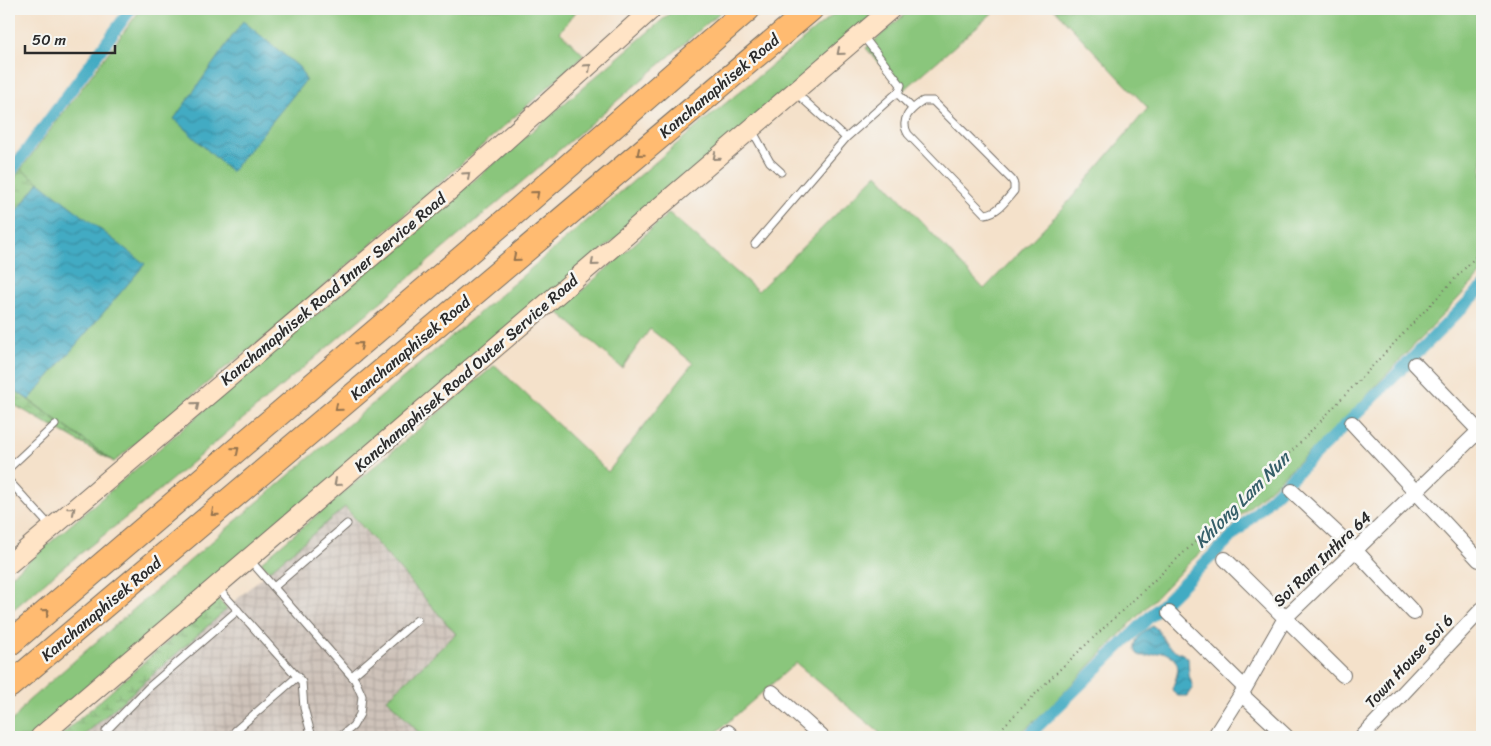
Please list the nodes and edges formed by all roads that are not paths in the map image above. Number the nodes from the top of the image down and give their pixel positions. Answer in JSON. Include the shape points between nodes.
{"nodes":[{"id":1,"x":652,"y":9,"type":"edge"},
{"id":2,"x":748,"y":9,"type":"edge"},
{"id":3,"x":811,"y":9,"type":"edge"},
{"id":4,"x":891,"y":9,"type":"edge"},
{"id":5,"x":861,"y":34,"type":"junction"},
{"id":6,"x":794,"y":91,"type":"junction"},
{"id":7,"x":897,"y":93,"type":"junction"},
{"id":8,"x":912,"y":108,"type":"junction"},
{"id":9,"x":750,"y":128,"type":"junction"},
{"id":10,"x":846,"y":138,"type":"junction"},
{"id":11,"x":781,"y":172,"type":"dead end"},
{"id":12,"x":755,"y":244,"type":"dead end"},
{"id":13,"x":1415,"y":364,"type":"dead end"},
{"id":14,"x":1352,"y":422,"type":"dead end"},
{"id":15,"x":55,"y":425,"type":"dead end"},
{"id":16,"x":1481,"y":431,"type":"edge"},
{"id":17,"x":9,"y":468,"type":"edge"},
{"id":18,"x":9,"y":481,"type":"edge"},
{"id":19,"x":1292,"y":491,"type":"dead end"},
{"id":20,"x":1416,"y":492,"type":"junction"},
{"id":21,"x":348,"y":524,"type":"dead end"},
{"id":22,"x":52,"y":527,"type":"junction"},
{"id":23,"x":1355,"y":550,"type":"junction"},
{"id":24,"x":248,"y":559,"type":"junction"},
{"id":25,"x":1225,"y":559,"type":"dead end"},
{"id":26,"x":1478,"y":560,"type":"dead end"},
{"id":27,"x":9,"y":564,"type":"edge"},
{"id":28,"x":216,"y":586,"type":"junction"},
{"id":29,"x":274,"y":587,"type":"junction"},
{"id":30,"x":1482,"y":609,"type":"edge"},
{"id":31,"x":238,"y":610,"type":"junction"},
{"id":32,"x":1169,"y":613,"type":"dead end"},
{"id":33,"x":1414,"y":613,"type":"dead end"},
{"id":34,"x":1284,"y":618,"type":"junction"},
{"id":35,"x":417,"y":620,"type":"dead end"},
{"id":36,"x":9,"y":644,"type":"edge"},
{"id":37,"x":1343,"y":675,"type":"dead end"},
{"id":38,"x":298,"y":676,"type":"junction"},
{"id":39,"x":352,"y":676,"type":"junction"},
{"id":40,"x":9,"y":686,"type":"edge"},
{"id":41,"x":1243,"y":691,"type":"junction"},
{"id":42,"x":772,"y":692,"type":"dead end"},
{"id":43,"x":235,"y":731,"type":"dead end"},
{"id":44,"x":820,"y":736,"type":"edge"},
{"id":45,"x":1286,"y":736,"type":"edge"},
{"id":46,"x":40,"y":737,"type":"edge"},
{"id":47,"x":107,"y":737,"type":"edge"},
{"id":48,"x":312,"y":737,"type":"edge"},
{"id":49,"x":340,"y":737,"type":"edge"},
{"id":50,"x":1214,"y":737,"type":"edge"},
{"id":51,"x":1362,"y":737,"type":"edge"}],
"edges":[{"from":22,"to":1,"type":"main road","name":"Kanchanaphisek Road Inner Service Road","one_way":true,"via":[[456,185]]},
{"from":36,"to":2,"type":"highway","name":"Kanchanaphisek Road","one_way":true,"via":[[510,217]]},
{"from":3,"to":40,"type":"highway","name":"Kanchanaphisek Road","one_way":true},
{"from":4,"to":5,"type":"main road","name":"Kanchanaphisek Road Outer Service Road"},
{"from":5,"to":6,"type":"main road","name":"Kanchanaphisek Road Outer Service Road","one_way":true},
{"from":5,"to":7,"type":"lane","via":[[897,78],[901,85]]},
{"from":6,"to":9,"type":"main road","name":"Kanchanaphisek Road Outer Service Road"},
{"from":6,"to":10,"type":"lane"},
{"from":7,"to":8,"type":"lane"},
{"from":7,"to":10,"type":"lane"},
{"from":8,"to":8,"type":"lane","via":[[923,101],[933,101],[1012,180],[1014,191],[1000,208],[985,214],[908,134],[904,122]]},
{"from":9,"to":11,"type":"lane","via":[[770,162]]},
{"from":9,"to":24,"type":"main road","name":"Kanchanaphisek Road Outer Service Road","one_way":true},
{"from":10,"to":12,"type":"lane"},
{"from":13,"to":16,"type":"street"},
{"from":14,"to":20,"type":"street"},
{"from":15,"to":17,"type":"lane"},
{"from":16,"to":20,"type":"street","name":"Soi Ram Inthra 64"},
{"from":18,"to":22,"type":"lane"},
{"from":19,"to":23,"type":"street"},
{"from":20,"to":23,"type":"street","name":"Soi Ram Inthra 64"},
{"from":20,"to":26,"type":"street"},
{"from":21,"to":29,"type":"lane"},
{"from":22,"to":27,"type":"main road","name":"Kanchanaphisek Road Inner Service Road"},
{"from":23,"to":33,"type":"street"},
{"from":23,"to":34,"type":"street","name":"Soi Ram Inthra 64"},
{"from":24,"to":28,"type":"main road","name":"Kanchanaphisek Road Outer Service Road"},
{"from":24,"to":29,"type":"lane"},
{"from":25,"to":34,"type":"street"},
{"from":28,"to":31,"type":"lane"},
{"from":28,"to":46,"type":"main road","name":"Kanchanaphisek Road Outer Service Road"},
{"from":29,"to":39,"type":"lane"},
{"from":30,"to":51,"type":"street","name":"Town House Soi 6"},
{"from":31,"to":38,"type":"lane"},
{"from":31,"to":47,"type":"lane","via":[[148,688],[106,731]]},
{"from":32,"to":41,"type":"street"},
{"from":34,"to":37,"type":"street"},
{"from":34,"to":41,"type":"street","name":"Soi Ram Inthra 64"},
{"from":35,"to":39,"type":"lane"},
{"from":38,"to":43,"type":"lane"},
{"from":38,"to":48,"type":"lane","via":[[302,682],[304,708]]},
{"from":39,"to":49,"type":"lane","via":[[362,696],[360,714],[353,726]]},
{"from":41,"to":45,"type":"street"},
{"from":41,"to":50,"type":"street","name":"Soi Ram Inthra 64"},
{"from":42,"to":44,"type":"street"}]}
